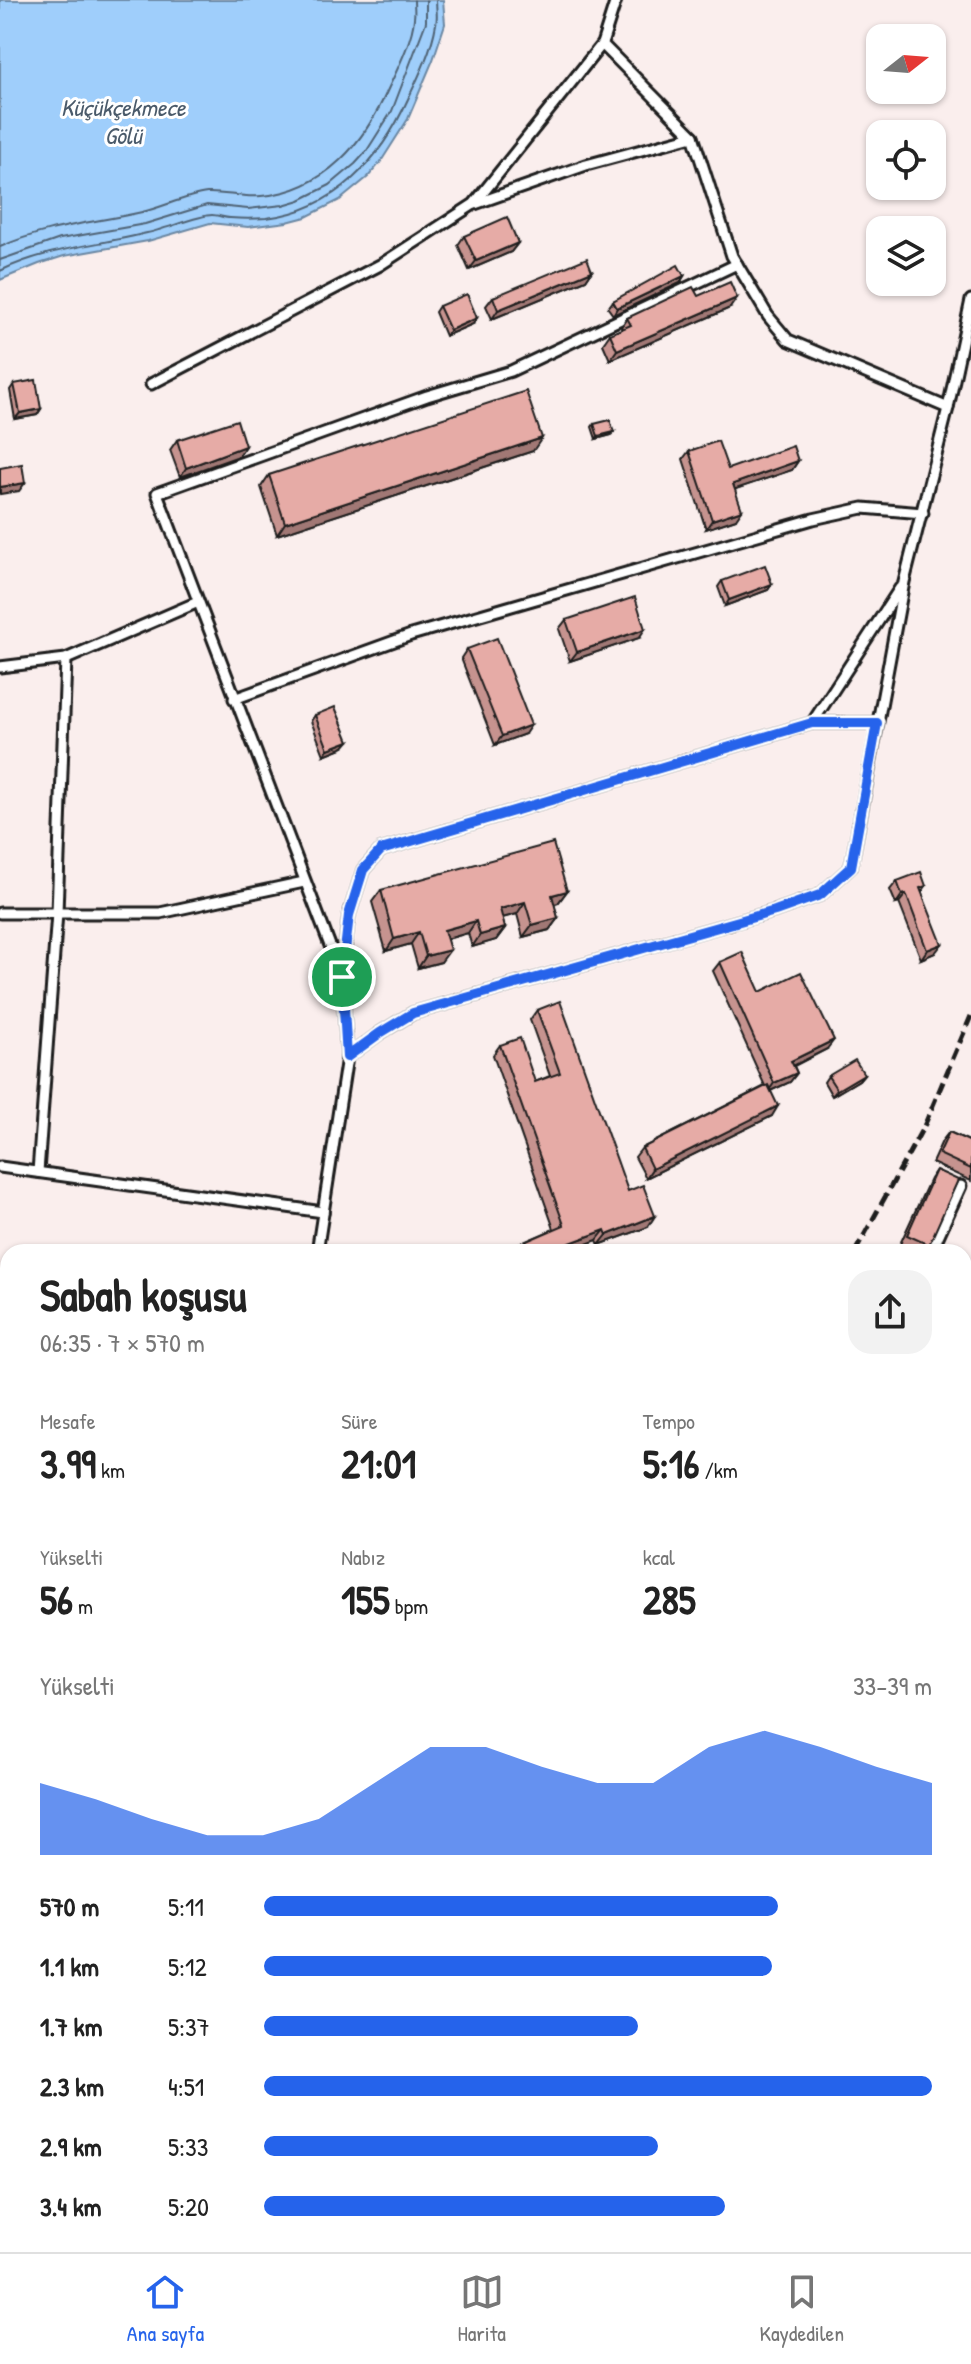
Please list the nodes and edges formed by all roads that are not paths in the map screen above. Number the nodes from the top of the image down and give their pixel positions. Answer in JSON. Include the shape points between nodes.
{"nodes":[{"id":1,"x":616,"y":0,"type":"edge"},
{"id":2,"x":602,"y":44,"type":"junction"},
{"id":3,"x":693,"y":136,"type":"junction"},
{"id":4,"x":474,"y":204,"type":"junction"},
{"id":5,"x":737,"y":264,"type":"junction"},
{"id":6,"x":971,"y":300,"type":"edge"},
{"id":7,"x":151,"y":384,"type":"dead end"},
{"id":8,"x":948,"y":408,"type":"junction"},
{"id":9,"x":923,"y":513,"type":"junction"},
{"id":10,"x":904,"y":582,"type":"junction"},
{"id":11,"x":198,"y":602,"type":"junction"},
{"id":12,"x":66,"y":659,"type":"junction"},
{"id":13,"x":0,"y":667,"type":"edge"},
{"id":14,"x":234,"y":699,"type":"junction"},
{"id":15,"x":812,"y":723,"type":"junction"},
{"id":16,"x":877,"y":723,"type":"junction"},
{"id":17,"x":304,"y":882,"type":"junction"},
{"id":18,"x":0,"y":913,"type":"edge"},
{"id":19,"x":57,"y":913,"type":"junction"},
{"id":20,"x":342,"y":977,"type":"junction"},
{"id":21,"x":347,"y":1057,"type":"junction"},
{"id":22,"x":0,"y":1167,"type":"edge"},
{"id":23,"x":38,"y":1172,"type":"junction"},
{"id":24,"x":961,"y":1186,"type":"edge"},
{"id":25,"x":323,"y":1212,"type":"junction"},
{"id":26,"x":318,"y":1244,"type":"edge"},
{"id":27,"x":935,"y":1244,"type":"edge"}],
"edges":[{"from":1,"to":2,"type":"lane"},
{"from":2,"to":3,"type":"lane"},
{"from":2,"to":4,"type":"lane"},
{"from":3,"to":4,"type":"lane","via":[[586,165]]},
{"from":3,"to":5,"type":"lane"},
{"from":4,"to":7,"type":"lane","via":[[380,265]]},
{"from":5,"to":8,"type":"lane","via":[[788,340]]},
{"from":5,"to":11,"type":"lane","via":[[511,371],[157,493]]},
{"from":6,"to":8,"type":"lane"},
{"from":8,"to":9,"type":"lane"},
{"from":9,"to":10,"type":"lane"},
{"from":9,"to":14,"type":"lane","via":[[863,508],[813,519],[411,635]]},
{"from":10,"to":15,"type":"lane"},
{"from":10,"to":16,"type":"lane"},
{"from":11,"to":12,"type":"lane"},
{"from":11,"to":14,"type":"lane"},
{"from":12,"to":13,"type":"lane"},
{"from":12,"to":19,"type":"lane"},
{"from":14,"to":17,"type":"lane"},
{"from":15,"to":16,"type":"lane"},
{"from":15,"to":20,"type":"lane","via":[[381,850],[363,870],[349,915]]},
{"from":16,"to":21,"type":"lane","via":[[851,867],[820,895],[413,1013]]},
{"from":17,"to":19,"type":"lane","via":[[160,913]]},
{"from":17,"to":20,"type":"lane"},
{"from":18,"to":19,"type":"lane"},
{"from":19,"to":23,"type":"lane"},
{"from":20,"to":21,"type":"lane"},
{"from":21,"to":25,"type":"lane"},
{"from":22,"to":23,"type":"lane"},
{"from":23,"to":25,"type":"lane"},
{"from":24,"to":27,"type":"lane"},
{"from":25,"to":26,"type":"lane"}]}
